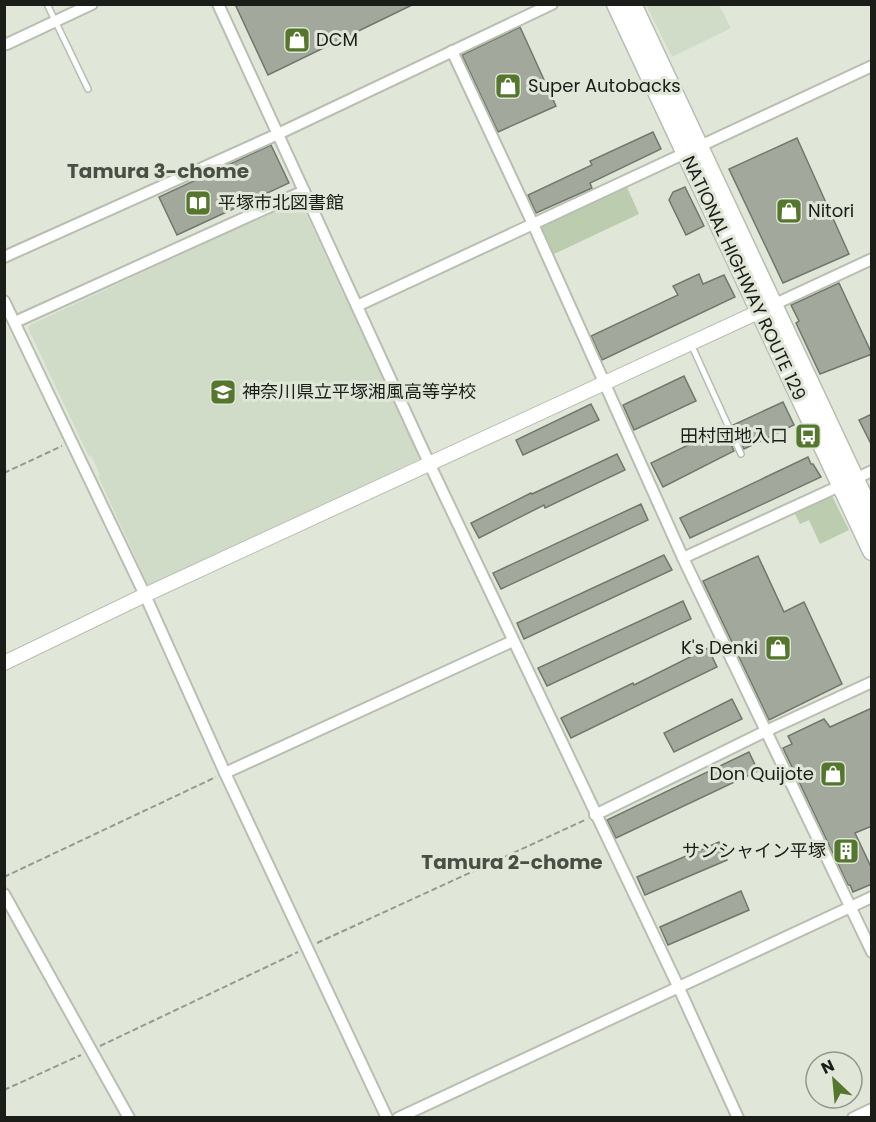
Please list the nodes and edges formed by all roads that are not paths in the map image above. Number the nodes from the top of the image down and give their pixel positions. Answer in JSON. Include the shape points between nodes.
{"nodes":[{"id":1,"x":47,"y":4,"type":"edge"},
{"id":2,"x":92,"y":4,"type":"edge"},
{"id":3,"x":218,"y":4,"type":"edge"},
{"id":4,"x":552,"y":4,"type":"edge"},
{"id":5,"x":616,"y":4,"type":"edge"},
{"id":6,"x":632,"y":4,"type":"edge"},
{"id":7,"x":55,"y":22,"type":"junction"},
{"id":8,"x":7,"y":44,"type":"dead end"},
{"id":9,"x":452,"y":51,"type":"junction"},
{"id":10,"x":872,"y":66,"type":"edge"},
{"id":11,"x":88,"y":89,"type":"dead end"},
{"id":12,"x":278,"y":134,"type":"junction"},
{"id":13,"x":692,"y":150,"type":"junction"},
{"id":14,"x":304,"y":191,"type":"junction"},
{"id":15,"x":532,"y":224,"type":"junction"},
{"id":16,"x":4,"y":257,"type":"edge"},
{"id":17,"x":872,"y":259,"type":"edge"},
{"id":18,"x":4,"y":301,"type":"edge"},
{"id":19,"x":357,"y":306,"type":"junction"},
{"id":20,"x":766,"y":308,"type":"junction"},
{"id":21,"x":15,"y":322,"type":"junction"},
{"id":22,"x":690,"y":343,"type":"junction"},
{"id":23,"x":603,"y":383,"type":"junction"},
{"id":24,"x":741,"y":454,"type":"dead end"},
{"id":25,"x":429,"y":463,"type":"junction"},
{"id":26,"x":856,"y":478,"type":"edge"},
{"id":27,"x":872,"y":516,"type":"edge"},
{"id":28,"x":872,"y":551,"type":"edge"},
{"id":29,"x":683,"y":558,"type":"junction"},
{"id":30,"x":145,"y":595,"type":"junction"},
{"id":31,"x":513,"y":641,"type":"junction"},
{"id":32,"x":4,"y":663,"type":"edge"},
{"id":33,"x":872,"y":682,"type":"edge"},
{"id":34,"x":766,"y":730,"type":"junction"},
{"id":35,"x":225,"y":773,"type":"junction"},
{"id":36,"x":595,"y":815,"type":"junction"},
{"id":37,"x":4,"y":894,"type":"edge"},
{"id":38,"x":872,"y":897,"type":"edge"},
{"id":39,"x":850,"y":907,"type":"junction"},
{"id":40,"x":872,"y":952,"type":"edge"},
{"id":41,"x":678,"y":986,"type":"junction"},
{"id":42,"x":872,"y":1109,"type":"edge"},
{"id":43,"x":129,"y":1118,"type":"edge"},
{"id":44,"x":387,"y":1118,"type":"edge"},
{"id":45,"x":398,"y":1118,"type":"edge"},
{"id":46,"x":738,"y":1118,"type":"edge"},
{"id":47,"x":854,"y":1118,"type":"edge"}],
"edges":[{"from":1,"to":7,"type":"lane"},
{"from":2,"to":7,"type":"street"},
{"from":3,"to":12,"type":"street"},
{"from":4,"to":9,"type":"street"},
{"from":5,"to":13,"type":"highway","name":"NATIONAL HIGHWAY ROUTE 129"},
{"from":6,"to":13,"type":"highway","name":"NATIONAL HIGHWAY ROUTE 129"},
{"from":7,"to":8,"type":"street"},
{"from":7,"to":11,"type":"lane"},
{"from":9,"to":12,"type":"street"},
{"from":9,"to":15,"type":"street"},
{"from":10,"to":13,"type":"street"},
{"from":12,"to":14,"type":"street"},
{"from":12,"to":16,"type":"street"},
{"from":13,"to":15,"type":"street"},
{"from":13,"to":20,"type":"highway","name":"NATIONAL HIGHWAY ROUTE 129"},
{"from":14,"to":19,"type":"street"},
{"from":14,"to":21,"type":"street"},
{"from":15,"to":19,"type":"street"},
{"from":15,"to":23,"type":"street"},
{"from":17,"to":20,"type":"street"},
{"from":18,"to":21,"type":"street"},
{"from":19,"to":25,"type":"street"},
{"from":20,"to":22,"type":"street"},
{"from":20,"to":26,"type":"highway","name":"NATIONAL HIGHWAY ROUTE 129"},
{"from":21,"to":30,"type":"street"},
{"from":22,"to":23,"type":"street"},
{"from":22,"to":24,"type":"lane"},
{"from":23,"to":25,"type":"street"},
{"from":23,"to":29,"type":"street"},
{"from":25,"to":30,"type":"street"},
{"from":25,"to":31,"type":"street"},
{"from":26,"to":27,"type":"highway","name":"NATIONAL HIGHWAY ROUTE 129"},
{"from":26,"to":28,"type":"highway","name":"NATIONAL HIGHWAY ROUTE 129"},
{"from":26,"to":29,"type":"street"},
{"from":29,"to":34,"type":"street"},
{"from":30,"to":32,"type":"street"},
{"from":30,"to":35,"type":"street"},
{"from":31,"to":35,"type":"street"},
{"from":31,"to":36,"type":"street"},
{"from":33,"to":34,"type":"street"},
{"from":34,"to":36,"type":"street"},
{"from":34,"to":39,"type":"street"},
{"from":35,"to":44,"type":"street"},
{"from":36,"to":41,"type":"street"},
{"from":37,"to":43,"type":"street"},
{"from":38,"to":39,"type":"street"},
{"from":39,"to":40,"type":"street"},
{"from":39,"to":41,"type":"street"},
{"from":41,"to":45,"type":"street"},
{"from":41,"to":46,"type":"street"},
{"from":42,"to":47,"type":"street"}]}
